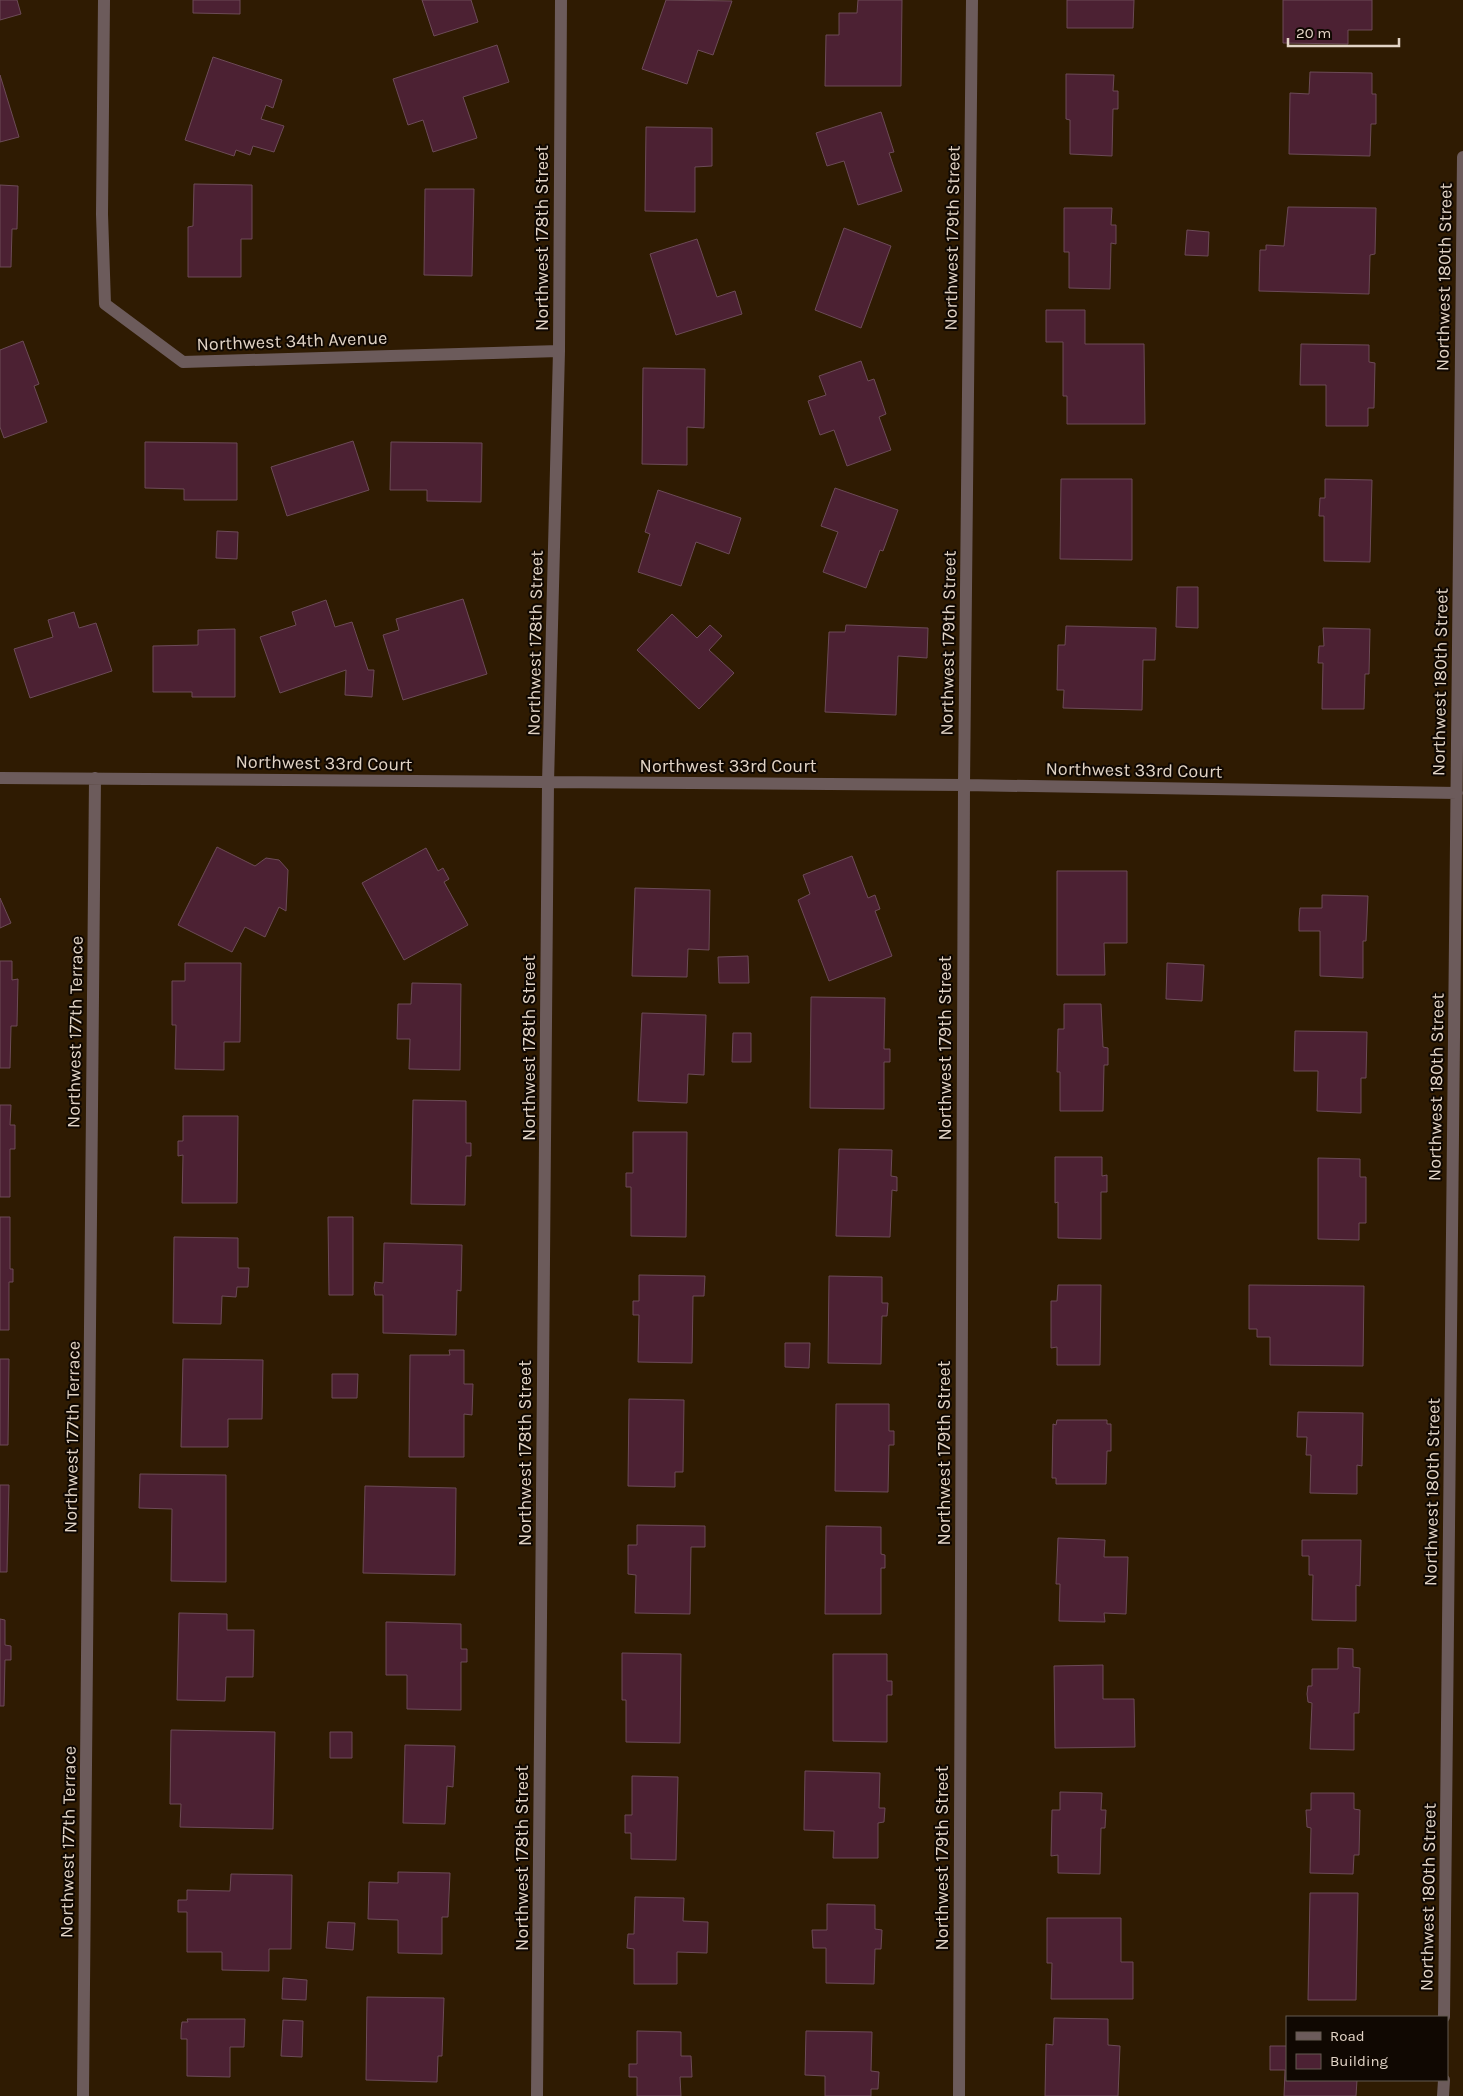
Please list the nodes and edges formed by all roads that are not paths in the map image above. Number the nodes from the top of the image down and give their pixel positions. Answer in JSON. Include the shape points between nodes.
{"nodes":[{"id":1,"x":104,"y":0,"type":"edge"},
{"id":2,"x":561,"y":0,"type":"edge"},
{"id":3,"x":972,"y":0,"type":"edge"},
{"id":4,"x":1463,"y":157,"type":"edge"},
{"id":5,"x":559,"y":351,"type":"junction"},
{"id":6,"x":0,"y":778,"type":"edge"},
{"id":7,"x":95,"y":778,"type":"junction"},
{"id":8,"x":548,"y":783,"type":"junction"},
{"id":9,"x":964,"y":785,"type":"junction"},
{"id":10,"x":1457,"y":793,"type":"junction"},
{"id":11,"x":1444,"y":2016,"type":"edge"},
{"id":12,"x":1444,"y":2081,"type":"edge"},
{"id":13,"x":83,"y":2096,"type":"edge"},
{"id":14,"x":537,"y":2096,"type":"edge"},
{"id":15,"x":959,"y":2096,"type":"edge"},
{"id":16,"x":1443,"y":2096,"type":"edge"}],
"edges":[{"from":1,"to":5,"type":"street","name":"Northwest 34th Avenue","via":[[102,214],[105,304],[183,362]]},
{"from":2,"to":5,"type":"street","name":"Northwest 178th Street"},
{"from":3,"to":9,"type":"street","name":"Northwest 179th Street"},
{"from":4,"to":10,"type":"street","name":"Northwest 180th Street"},
{"from":5,"to":8,"type":"street","name":"Northwest 178th Street"},
{"from":6,"to":7,"type":"street","name":"Northwest 33rd Court"},
{"from":7,"to":8,"type":"street","name":"Northwest 33rd Court"},
{"from":7,"to":13,"type":"street","name":"Northwest 177th Terrace"},
{"from":8,"to":9,"type":"street","name":"Northwest 33rd Court"},
{"from":8,"to":14,"type":"street","name":"Northwest 178th Street"},
{"from":9,"to":10,"type":"street","name":"Northwest 33rd Court"},
{"from":9,"to":15,"type":"street","name":"Northwest 179th Street"},
{"from":10,"to":11,"type":"street","name":"Northwest 180th Street"},
{"from":12,"to":16,"type":"street"}]}
